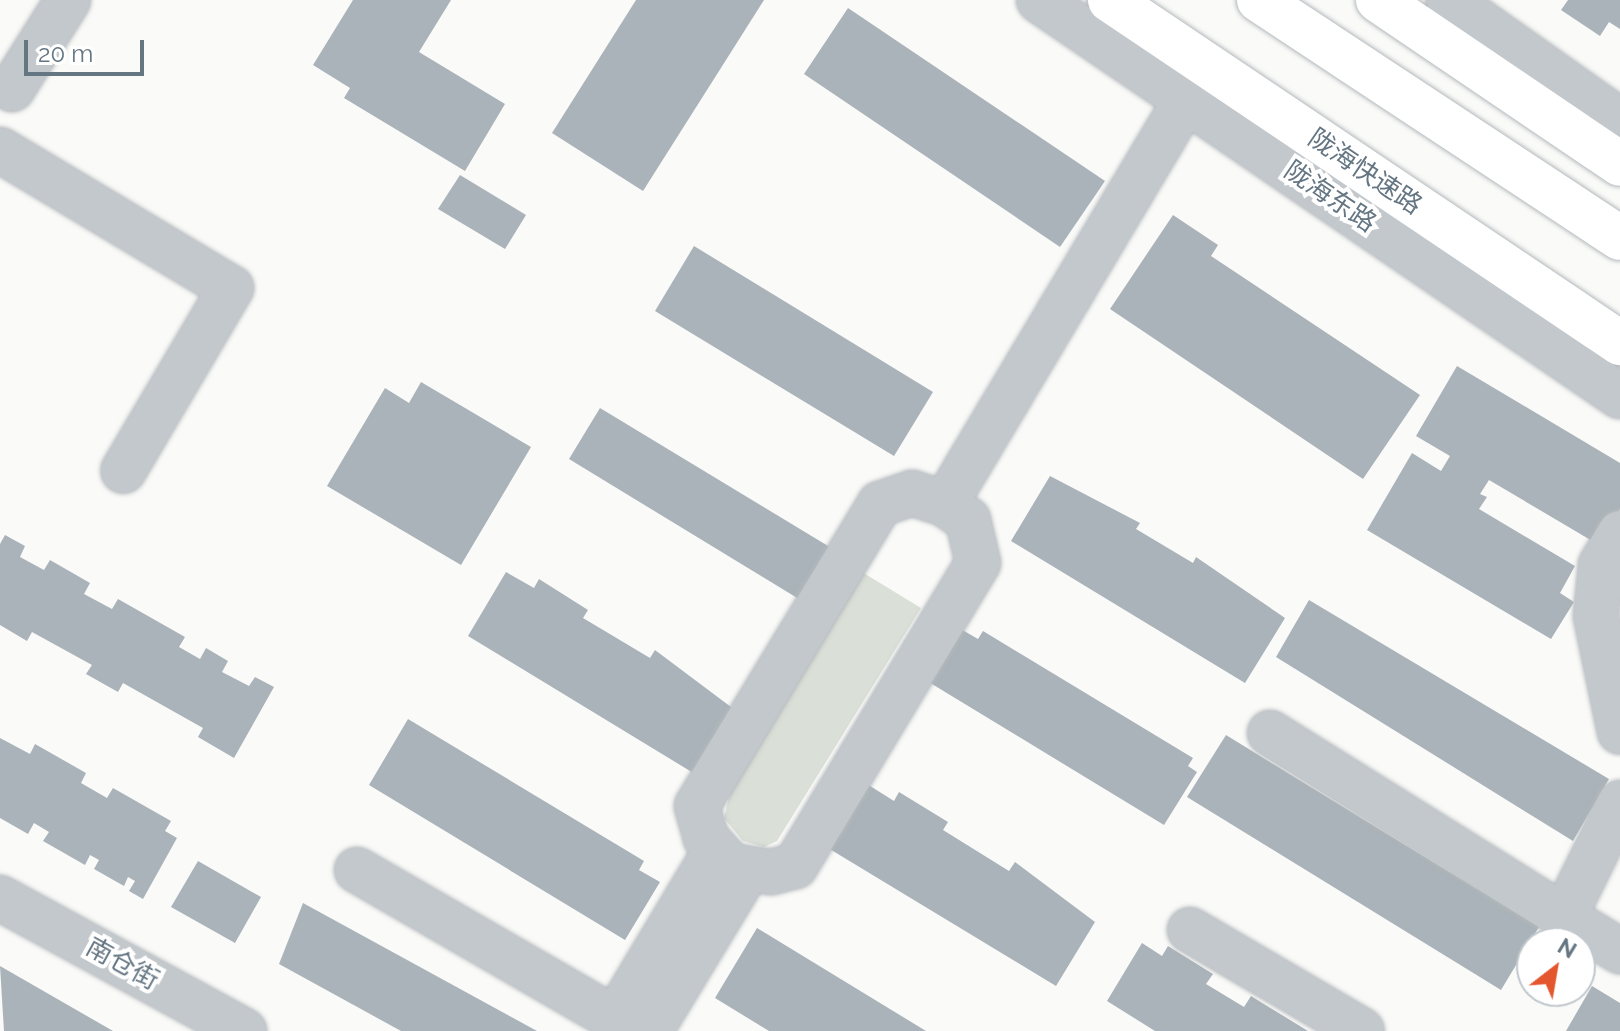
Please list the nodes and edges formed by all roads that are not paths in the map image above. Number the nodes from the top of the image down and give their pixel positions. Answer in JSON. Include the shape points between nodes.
{"nodes":[{"id":1,"x":68,"y":0,"type":"edge"},
{"id":2,"x":1039,"y":0,"type":"edge"},
{"id":3,"x":1110,"y":0,"type":"edge"},
{"id":4,"x":1259,"y":0,"type":"edge"},
{"id":5,"x":1378,"y":0,"type":"edge"},
{"id":6,"x":1449,"y":0,"type":"edge"},
{"id":7,"x":12,"y":89,"type":"dead end"},
{"id":8,"x":1186,"y":99,"type":"junction"},
{"id":9,"x":1620,"y":121,"type":"edge"},
{"id":10,"x":0,"y":150,"type":"edge"},
{"id":11,"x":1620,"y":164,"type":"edge"},
{"id":12,"x":1620,"y":238,"type":"edge"},
{"id":13,"x":1620,"y":343,"type":"edge"},
{"id":14,"x":1620,"y":396,"type":"edge"},
{"id":15,"x":123,"y":471,"type":"dead end"},
{"id":16,"x":945,"y":504,"type":"junction"},
{"id":17,"x":1620,"y":533,"type":"edge"},
{"id":18,"x":1620,"y":732,"type":"edge"},
{"id":19,"x":1270,"y":733,"type":"dead end"},
{"id":20,"x":1620,"y":803,"type":"edge"},
{"id":21,"x":732,"y":860,"type":"junction"},
{"id":22,"x":357,"y":870,"type":"dead end"},
{"id":23,"x":0,"y":898,"type":"edge"},
{"id":24,"x":1564,"y":917,"type":"junction"},
{"id":25,"x":1190,"y":930,"type":"dead end"},
{"id":26,"x":1620,"y":951,"type":"edge"},
{"id":27,"x":634,"y":1027,"type":"edge"},
{"id":28,"x":244,"y":1031,"type":"edge"},
{"id":29,"x":1362,"y":1031,"type":"edge"}],
"edges":[{"from":1,"to":7,"type":"street"},
{"from":2,"to":8,"type":"street","name":"陇海东路"},
{"from":3,"to":13,"type":"highway","name":"陇海快速路"},
{"from":4,"to":12,"type":"highway"},
{"from":5,"to":11,"type":"highway"},
{"from":6,"to":9,"type":"street"},
{"from":8,"to":14,"type":"street","name":"陇海东路"},
{"from":8,"to":16,"type":"street"},
{"from":10,"to":15,"type":"street","via":[[231,288]]},
{"from":16,"to":21,"type":"street","via":[[912,493],[880,504],[697,806],[706,838]]},
{"from":16,"to":21,"type":"street","via":[[968,520],[978,563],[795,866],[771,872]]},
{"from":17,"to":18,"type":"street","via":[[1601,565],[1596,616]]},
{"from":19,"to":24,"type":"street"},
{"from":20,"to":24,"type":"street"},
{"from":21,"to":27,"type":"street"},
{"from":22,"to":27,"type":"street"},
{"from":23,"to":28,"type":"street","name":"南仓街"},
{"from":24,"to":26,"type":"street"},
{"from":25,"to":29,"type":"street"}]}
